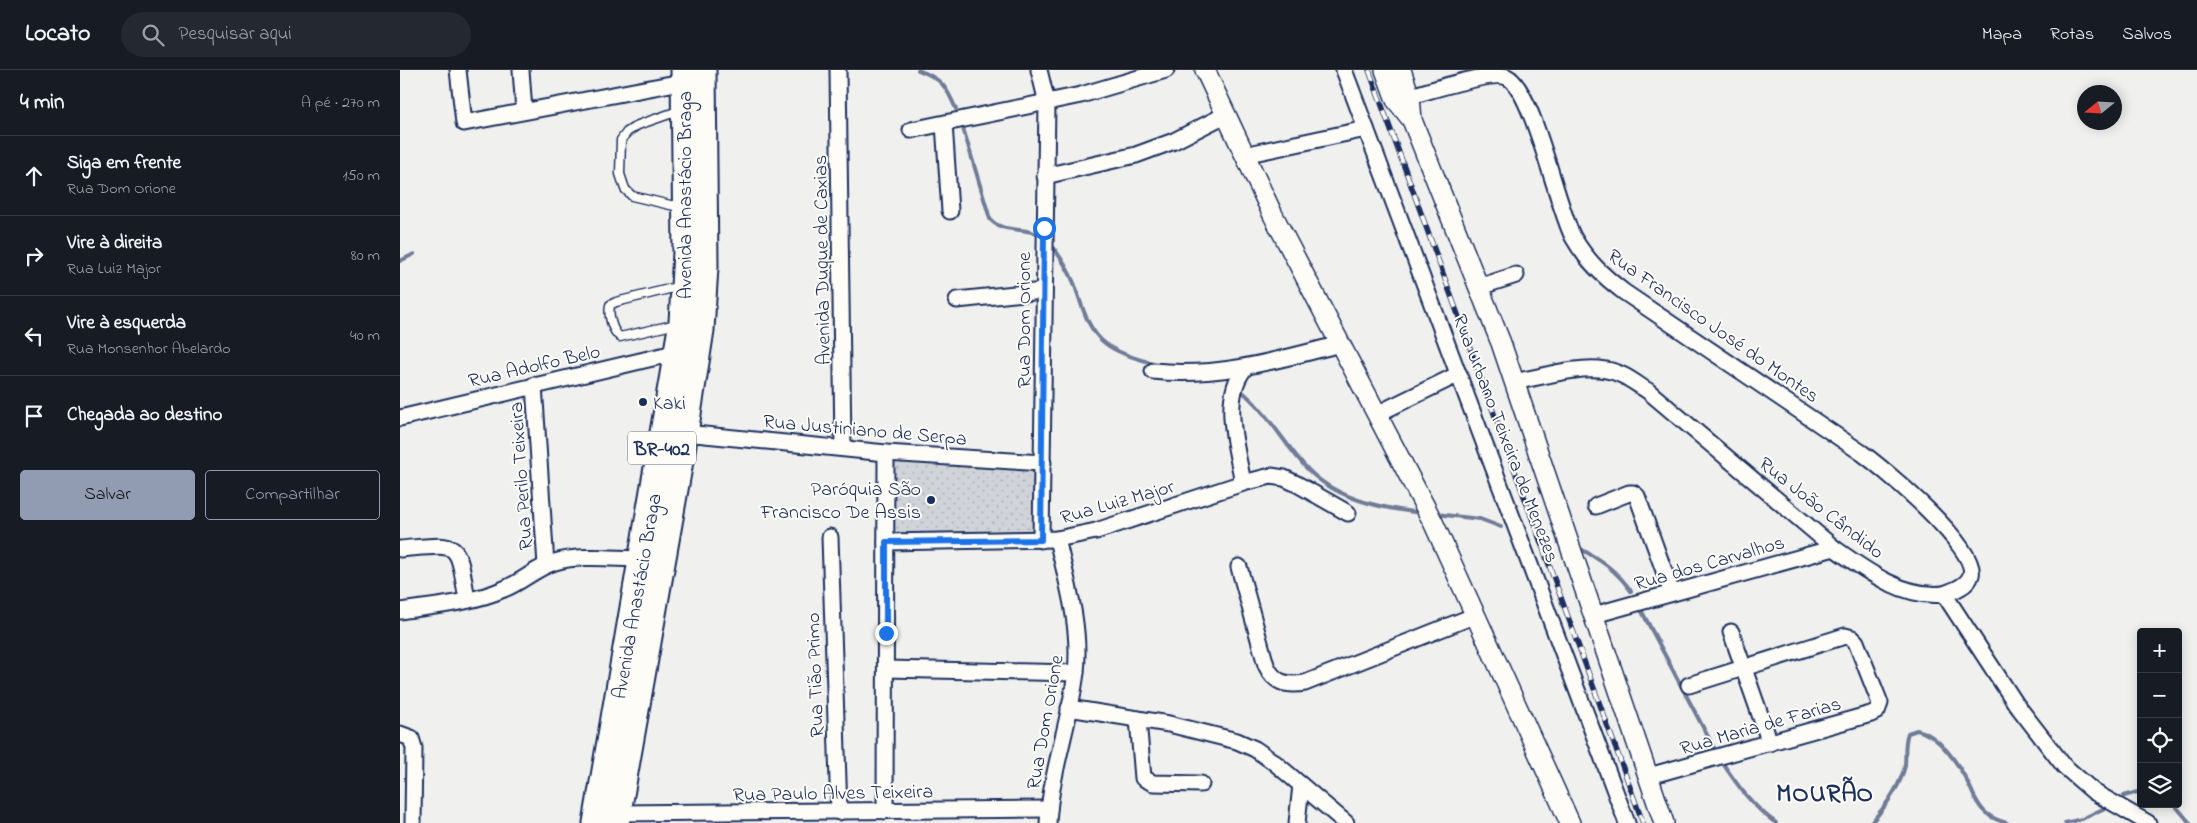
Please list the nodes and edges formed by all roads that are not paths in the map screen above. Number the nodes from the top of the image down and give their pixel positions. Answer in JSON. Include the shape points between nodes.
{"nodes":[{"id":1,"x":458,"y":70,"type":"edge"},
{"id":2,"x":521,"y":70,"type":"edge"},
{"id":3,"x":838,"y":70,"type":"edge"},
{"id":4,"x":1040,"y":70,"type":"edge"},
{"id":5,"x":1166,"y":70,"type":"edge"},
{"id":6,"x":1205,"y":70,"type":"edge"},
{"id":7,"x":1344,"y":70,"type":"edge"},
{"id":8,"x":1385,"y":70,"type":"edge"},
{"id":9,"x":1400,"y":70,"type":"edge"},
{"id":10,"x":694,"y":75,"type":"edge"},
{"id":11,"x":1403,"y":98,"type":"junction"},
{"id":12,"x":1047,"y":103,"type":"junction"},
{"id":13,"x":685,"y":108,"type":"junction"},
{"id":14,"x":524,"y":111,"type":"junction"},
{"id":15,"x":1225,"y":115,"type":"junction"},
{"id":16,"x":944,"y":124,"type":"junction"},
{"id":17,"x":1366,"y":129,"type":"junction"},
{"id":18,"x":912,"y":130,"type":"dead end"},
{"id":19,"x":1244,"y":155,"type":"junction"},
{"id":20,"x":1045,"y":176,"type":"junction"},
{"id":21,"x":950,"y":211,"type":"dead end"},
{"id":22,"x":692,"y":222,"type":"junction"},
{"id":23,"x":1516,"y":275,"type":"dead end"},
{"id":24,"x":685,"y":285,"type":"junction"},
{"id":25,"x":1479,"y":286,"type":"junction"},
{"id":26,"x":1043,"y":291,"type":"junction"},
{"id":27,"x":956,"y":300,"type":"dead end"},
{"id":28,"x":682,"y":322,"type":"junction"},
{"id":29,"x":1340,"y":344,"type":"junction"},
{"id":30,"x":678,"y":352,"type":"junction"},
{"id":31,"x":1245,"y":368,"type":"junction"},
{"id":32,"x":1153,"y":371,"type":"dead end"},
{"id":33,"x":1459,"y":374,"type":"junction"},
{"id":34,"x":1514,"y":382,"type":"junction"},
{"id":35,"x":534,"y":385,"type":"junction"},
{"id":36,"x":1377,"y":414,"type":"junction"},
{"id":37,"x":400,"y":418,"type":"edge"},
{"id":38,"x":684,"y":433,"type":"junction"},
{"id":39,"x":843,"y":448,"type":"junction"},
{"id":40,"x":886,"y":453,"type":"junction"},
{"id":41,"x":1043,"y":463,"type":"junction"},
{"id":42,"x":1243,"y":483,"type":"junction"},
{"id":43,"x":1596,"y":506,"type":"dead end"},
{"id":44,"x":1348,"y":513,"type":"dead end"},
{"id":45,"x":830,"y":537,"type":"dead end"},
{"id":46,"x":1057,"y":539,"type":"junction"},
{"id":47,"x":1041,"y":540,"type":"junction"},
{"id":48,"x":886,"y":542,"type":"junction"},
{"id":49,"x":1834,"y":548,"type":"junction"},
{"id":50,"x":400,"y":549,"type":"edge"},
{"id":51,"x":642,"y":559,"type":"junction"},
{"id":52,"x":546,"y":565,"type":"junction"},
{"id":53,"x":1239,"y":567,"type":"dead end"},
{"id":54,"x":1672,"y":593,"type":"junction"},
{"id":55,"x":1944,"y":594,"type":"junction"},
{"id":56,"x":467,"y":600,"type":"junction"},
{"id":57,"x":400,"y":611,"type":"edge"},
{"id":58,"x":1476,"y":615,"type":"junction"},
{"id":59,"x":1594,"y":615,"type":"junction"},
{"id":60,"x":1731,"y":632,"type":"dead end"},
{"id":61,"x":1744,"y":667,"type":"junction"},
{"id":62,"x":886,"y":669,"type":"junction"},
{"id":63,"x":1076,"y":673,"type":"junction"},
{"id":64,"x":1689,"y":685,"type":"dead end"},
{"id":65,"x":1069,"y":708,"type":"junction"},
{"id":66,"x":1138,"y":719,"type":"junction"},
{"id":67,"x":405,"y":736,"type":"edge"},
{"id":68,"x":1770,"y":743,"type":"junction"},
{"id":69,"x":1649,"y":776,"type":"junction"},
{"id":70,"x":1201,"y":784,"type":"dead end"},
{"id":71,"x":1301,"y":785,"type":"junction"},
{"id":72,"x":885,"y":811,"type":"junction"},
{"id":73,"x":839,"y":812,"type":"junction"},
{"id":74,"x":1048,"y":816,"type":"edge"},
{"id":75,"x":610,"y":820,"type":"edge"},
{"id":76,"x":413,"y":823,"type":"edge"},
{"id":77,"x":1297,"y":823,"type":"edge"},
{"id":78,"x":1346,"y":823,"type":"edge"},
{"id":79,"x":1570,"y":823,"type":"edge"},
{"id":80,"x":1627,"y":823,"type":"edge"},
{"id":81,"x":1664,"y":823,"type":"edge"},
{"id":82,"x":2148,"y":823,"type":"edge"}],
"edges":[{"from":1,"to":14,"type":"street","via":[[464,123]]},
{"from":2,"to":14,"type":"street"},
{"from":3,"to":39,"type":"street","name":"Avenida Duque de Caxias"},
{"from":4,"to":12,"type":"street","name":"Rua Dom Orione"},
{"from":5,"to":12,"type":"street"},
{"from":6,"to":15,"type":"street"},
{"from":7,"to":17,"type":"street","name":"Rua Urbano Teixeira de Menezes"},
{"from":8,"to":11,"type":"street","name":"Rua Urbano Teixeira de Menezes"},
{"from":9,"to":11,"type":"street","name":"Rua Urbano Teixeira de Menezes"},
{"from":10,"to":13,"type":"main road","name":"Avenida Anastácio Braga","number":"BR-402"},
{"from":10,"to":14,"type":"street"},
{"from":10,"to":22,"type":"main road","name":"Avenida Anastácio Braga","number":"BR-402"},
{"from":11,"to":25,"type":"street","name":"Rua Urbano Teixeira de Menezes"},
{"from":11,"to":55,"type":"street","name":"Rua Francisco José do Montes","via":[[1485,77],[1506,77],[1514,82],[1528,107],[1572,235],[1588,262],[1624,292],[1897,480],[1960,545],[1972,567],[1967,582]]},
{"from":12,"to":16,"type":"street"},
{"from":12,"to":20,"type":"street","name":"Rua Dom Orione"},
{"from":13,"to":22,"type":"main road","name":"Avenida Anastácio Braga","number":"BR-402"},
{"from":13,"to":22,"type":"lane","via":[[626,132],[620,140],[620,174],[624,189],[632,196]]},
{"from":15,"to":19,"type":"street"},
{"from":15,"to":20,"type":"street","via":[[1174,141],[1136,155]]},
{"from":16,"to":18,"type":"street"},
{"from":16,"to":21,"type":"street"},
{"from":17,"to":19,"type":"street"},
{"from":17,"to":33,"type":"street","name":"Rua Urbano Teixeira de Menezes"},
{"from":19,"to":29,"type":"street"},
{"from":20,"to":26,"type":"street","name":"Rua Dom Orione"},
{"from":22,"to":24,"type":"main road","name":"Avenida Anastácio Braga","number":"BR-402"},
{"from":22,"to":38,"type":"main road","name":"Avenida Anastácio Braga","number":"BR-402","via":[[704,301]]},
{"from":23,"to":25,"type":"street"},
{"from":24,"to":28,"type":"main road","name":"Avenida Anastácio Braga","number":"BR-402"},
{"from":24,"to":28,"type":"lane","via":[[616,302],[610,305],[609,312],[620,338]]},
{"from":25,"to":34,"type":"street","name":"Rua Urbano Teixeira de Menezes"},
{"from":26,"to":27,"type":"street"},
{"from":26,"to":41,"type":"street","name":"Rua Dom Orione"},
{"from":28,"to":30,"type":"main road","name":"Avenida Anastácio Braga","number":"BR-402"},
{"from":29,"to":31,"type":"street"},
{"from":29,"to":36,"type":"street"},
{"from":30,"to":35,"type":"street","name":"Rua Adolfo Belo"},
{"from":30,"to":51,"type":"main road","name":"Avenida Anastácio Braga","number":"BR-402"},
{"from":31,"to":32,"type":"street","via":[[1210,373]]},
{"from":31,"to":42,"type":"street","via":[[1235,385],[1232,402]]},
{"from":33,"to":36,"type":"street"},
{"from":33,"to":80,"type":"street","name":"Rua Urbano Teixeira de Menezes"},
{"from":34,"to":49,"type":"street","name":"Rua João Cândido","via":[[1585,369],[1607,370],[1628,378],[1648,391]]},
{"from":34,"to":59,"type":"street","name":"Rua Urbano Teixeira de Menezes"},
{"from":35,"to":37,"type":"street","name":"Rua Adolfo Belo"},
{"from":35,"to":52,"type":"street","name":"Rua Perilo Teixeira"},
{"from":36,"to":58,"type":"street","via":[[1433,522]]},
{"from":38,"to":39,"type":"street","name":"Rua Justiniano de Serpa"},
{"from":38,"to":75,"type":"main road","name":"Avenida Anastácio Braga","number":"BR-402"},
{"from":39,"to":40,"type":"street","name":"Rua Justiniano de Serpa"},
{"from":40,"to":41,"type":"street","name":"Rua Justiniano de Serpa"},
{"from":40,"to":48,"type":"street"},
{"from":41,"to":47,"type":"street","name":"Rua Dom Orione"},
{"from":42,"to":44,"type":"street","name":"Rua Luiz Major","via":[[1271,476],[1284,478]]},
{"from":42,"to":46,"type":"street","name":"Rua Luiz Major","via":[[1096,531]]},
{"from":43,"to":54,"type":"street","via":[[1631,493],[1637,496]]},
{"from":45,"to":73,"type":"street","name":"Rua Tião Primo"},
{"from":46,"to":47,"type":"street","name":"Rua Luiz Major"},
{"from":46,"to":63,"type":"street","name":"Rua Dom Orione","via":[[1074,616]]},
{"from":47,"to":48,"type":"street","name":"Rua Luiz Major"},
{"from":48,"to":62,"type":"street"},
{"from":49,"to":54,"type":"street","name":"Rua dos Carvalhos"},
{"from":49,"to":55,"type":"street","name":"Rua João Cândido","via":[[1869,571],[1904,588],[1927,595]]},
{"from":50,"to":56,"type":"street","via":[[442,545],[452,548],[460,558]]},
{"from":51,"to":52,"type":"street","via":[[575,558]]},
{"from":51,"to":75,"type":"main road","name":"Avenida Anastácio Braga","number":"BR-402"},
{"from":52,"to":56,"type":"street","via":[[504,589]]},
{"from":53,"to":58,"type":"street","via":[[1266,665],[1282,683],[1305,683]]},
{"from":54,"to":59,"type":"street","name":"Rua dos Carvalhos"},
{"from":55,"to":82,"type":"street","via":[[2016,704],[2064,766],[2094,792]]},
{"from":56,"to":57,"type":"street"},
{"from":58,"to":79,"type":"street"},
{"from":59,"to":69,"type":"street","name":"Rua Urbano Teixeira de Menezes"},
{"from":60,"to":61,"type":"street"},
{"from":61,"to":64,"type":"street"},
{"from":61,"to":68,"type":"street"},
{"from":61,"to":68,"type":"street","name":"Rua Maria de Farias","via":[[1839,637],[1852,638],[1860,648],[1879,698],[1879,707],[1871,714]]},
{"from":62,"to":63,"type":"street"},
{"from":62,"to":72,"type":"street"},
{"from":63,"to":65,"type":"street","name":"Rua Dom Orione"},
{"from":65,"to":66,"type":"street"},
{"from":65,"to":74,"type":"street","name":"Rua Dom Orione"},
{"from":66,"to":70,"type":"street","via":[[1143,778],[1153,784]]},
{"from":66,"to":71,"type":"street","via":[[1237,741],[1262,753]]},
{"from":67,"to":76,"type":"street","via":[[414,748]]},
{"from":68,"to":69,"type":"street","name":"Rua Maria de Farias"},
{"from":69,"to":81,"type":"street","name":"Rua Urbano Teixeira de Menezes"},
{"from":71,"to":77,"type":"street"},
{"from":71,"to":78,"type":"street"},
{"from":72,"to":73,"type":"street","name":"Rua Paulo Alves Teixeira"},
{"from":72,"to":74,"type":"street","name":"Rua Paulo Alves Teixeira"},
{"from":73,"to":75,"type":"street","name":"Rua Paulo Alves Teixeira"}]}
